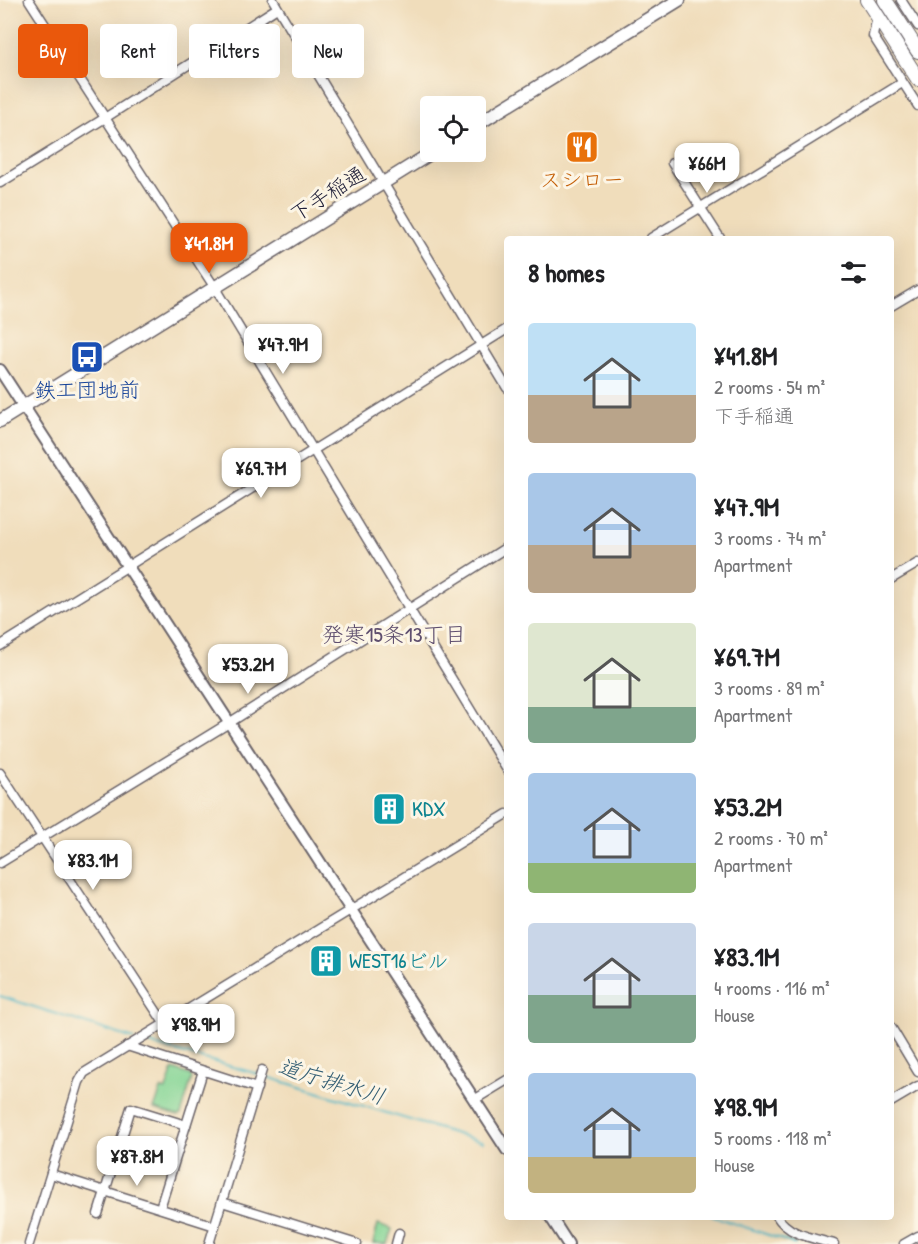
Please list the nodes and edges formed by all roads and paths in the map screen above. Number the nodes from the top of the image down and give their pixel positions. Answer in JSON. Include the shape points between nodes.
{"nodes":[{"id":1,"x":29,"y":0,"type":"edge"},
{"id":2,"x":679,"y":0,"type":"edge"},
{"id":3,"x":867,"y":0,"type":"edge"},
{"id":4,"x":885,"y":0,"type":"edge"},
{"id":5,"x":901,"y":0,"type":"edge"},
{"id":6,"x":275,"y":4,"type":"edge"},
{"id":7,"x":877,"y":16,"type":"junction"},
{"id":8,"x":918,"y":26,"type":"edge"},
{"id":9,"x":918,"y":51,"type":"edge"},
{"id":10,"x":918,"y":79,"type":"edge"},
{"id":11,"x":902,"y":83,"type":"junction"},
{"id":12,"x":918,"y":106,"type":"edge"},
{"id":13,"x":105,"y":118,"type":"junction"},
{"id":14,"x":486,"y":119,"type":"edge"},
{"id":15,"x":420,"y":160,"type":"edge"},
{"id":16,"x":672,"y":163,"type":"dead end"},
{"id":17,"x":383,"y":182,"type":"junction"},
{"id":18,"x":0,"y":183,"type":"edge"},
{"id":19,"x":700,"y":208,"type":"junction"},
{"id":20,"x":654,"y":236,"type":"edge"},
{"id":21,"x":719,"y":236,"type":"edge"},
{"id":22,"x":215,"y":288,"type":"junction"},
{"id":23,"x":918,"y":290,"type":"edge"},
{"id":24,"x":894,"y":304,"type":"edge"},
{"id":25,"x":504,"y":331,"type":"edge"},
{"id":26,"x":481,"y":345,"type":"junction"},
{"id":27,"x":0,"y":370,"type":"edge"},
{"id":28,"x":504,"y":383,"type":"edge"},
{"id":29,"x":24,"y":407,"type":"junction"},
{"id":30,"x":0,"y":421,"type":"edge"},
{"id":31,"x":314,"y":451,"type":"junction"},
{"id":32,"x":504,"y":549,"type":"edge"},
{"id":33,"x":918,"y":563,"type":"edge"},
{"id":34,"x":126,"y":566,"type":"junction"},
{"id":35,"x":894,"y":577,"type":"edge"},
{"id":36,"x":409,"y":608,"type":"junction"},
{"id":37,"x":0,"y":646,"type":"edge"},
{"id":38,"x":229,"y":723,"type":"junction"},
{"id":39,"x":504,"y":765,"type":"edge"},
{"id":40,"x":0,"y":773,"type":"edge"},
{"id":41,"x":504,"y":816,"type":"edge"},
{"id":42,"x":42,"y":838,"type":"junction"},
{"id":43,"x":0,"y":863,"type":"edge"},
{"id":44,"x":351,"y":910,"type":"junction"},
{"id":45,"x":164,"y":1023,"type":"junction"},
{"id":46,"x":894,"y":1032,"type":"edge"},
{"id":47,"x":129,"y":1045,"type":"junction"},
{"id":48,"x":262,"y":1070,"type":"dead end"},
{"id":49,"x":203,"y":1071,"type":"junction"},
{"id":50,"x":918,"y":1072,"type":"edge"},
{"id":51,"x":504,"y":1082,"type":"edge"},
{"id":52,"x":918,"y":1086,"type":"edge"},
{"id":53,"x":257,"y":1087,"type":"junction"},
{"id":54,"x":474,"y":1100,"type":"junction"},
{"id":55,"x":894,"y":1100,"type":"edge"},
{"id":56,"x":186,"y":1125,"type":"junction"},
{"id":57,"x":504,"y":1145,"type":"edge"},
{"id":58,"x":51,"y":1174,"type":"junction"},
{"id":59,"x":105,"y":1191,"type":"junction"},
{"id":60,"x":222,"y":1202,"type":"junction"},
{"id":61,"x":160,"y":1208,"type":"junction"},
{"id":62,"x":98,"y":1214,"type":"dead end"},
{"id":63,"x":553,"y":1220,"type":"edge"},
{"id":64,"x":779,"y":1220,"type":"edge"},
{"id":65,"x":215,"y":1226,"type":"junction"},
{"id":66,"x":399,"y":1233,"type":"dead end"},
{"id":67,"x":918,"y":1236,"type":"edge"},
{"id":68,"x":29,"y":1244,"type":"edge"},
{"id":69,"x":209,"y":1244,"type":"edge"},
{"id":70,"x":357,"y":1244,"type":"edge"},
{"id":71,"x":396,"y":1244,"type":"edge"},
{"id":72,"x":568,"y":1244,"type":"edge"},
{"id":73,"x":834,"y":1244,"type":"edge"},
{"id":74,"x":904,"y":1244,"type":"edge"}],
"edges":[{"from":1,"to":13,"type":"street"},
{"from":2,"to":14,"type":"main road"},
{"from":3,"to":7,"type":"main road"},
{"from":4,"to":9,"type":"main road"},
{"from":5,"to":8,"type":"street"},
{"from":6,"to":13,"type":"street"},
{"from":6,"to":17,"type":"street"},
{"from":7,"to":10,"type":"main road"},
{"from":7,"to":11,"type":"street","via":[[873,36]]},
{"from":11,"to":12,"type":"street"},
{"from":11,"to":19,"type":"street"},
{"from":13,"to":18,"type":"street"},
{"from":13,"to":22,"type":"street"},
{"from":15,"to":17,"type":"main road","name":"下手稲通"},
{"from":16,"to":19,"type":"street"},
{"from":17,"to":22,"type":"main road","name":"下手稲通"},
{"from":17,"to":26,"type":"street"},
{"from":19,"to":20,"type":"street"},
{"from":19,"to":21,"type":"street"},
{"from":22,"to":29,"type":"main road","name":"下手稲通"},
{"from":22,"to":31,"type":"street"},
{"from":23,"to":24,"type":"street"},
{"from":25,"to":26,"type":"street"},
{"from":26,"to":28,"type":"street"},
{"from":26,"to":31,"type":"street"},
{"from":27,"to":29,"type":"street"},
{"from":29,"to":30,"type":"main road","name":"下手稲通"},
{"from":29,"to":34,"type":"street"},
{"from":31,"to":34,"type":"street"},
{"from":31,"to":36,"type":"street"},
{"from":32,"to":36,"type":"street"},
{"from":33,"to":35,"type":"street"},
{"from":34,"to":37,"type":"street"},
{"from":34,"to":38,"type":"street"},
{"from":36,"to":38,"type":"street"},
{"from":36,"to":39,"type":"street"},
{"from":38,"to":42,"type":"street"},
{"from":38,"to":44,"type":"street"},
{"from":40,"to":42,"type":"street"},
{"from":41,"to":44,"type":"street"},
{"from":42,"to":43,"type":"street"},
{"from":42,"to":45,"type":"street"},
{"from":44,"to":45,"type":"street"},
{"from":44,"to":54,"type":"street"},
{"from":45,"to":47,"type":"street"},
{"from":46,"to":50,"type":"street"},
{"from":47,"to":49,"type":"street"},
{"from":47,"to":58,"type":"street","via":[[84,1072]]},
{"from":48,"to":53,"type":"street"},
{"from":49,"to":53,"type":"street"},
{"from":49,"to":56,"type":"street"},
{"from":51,"to":54,"type":"street"},
{"from":52,"to":55,"type":"street"},
{"from":53,"to":60,"type":"street"},
{"from":54,"to":57,"type":"street"},
{"from":56,"to":59,"type":"street","via":[[131,1108]]},
{"from":56,"to":61,"type":"street"},
{"from":58,"to":59,"type":"street"},
{"from":58,"to":68,"type":"street"},
{"from":59,"to":61,"type":"street"},
{"from":59,"to":62,"type":"street"},
{"from":60,"to":65,"type":"street"},
{"from":60,"to":70,"type":"street"},
{"from":61,"to":65,"type":"street"},
{"from":63,"to":72,"type":"street"},
{"from":64,"to":73,"type":"street","via":[[790,1231]]},
{"from":65,"to":69,"type":"street"},
{"from":66,"to":71,"type":"street"},
{"from":67,"to":74,"type":"street"}]}
